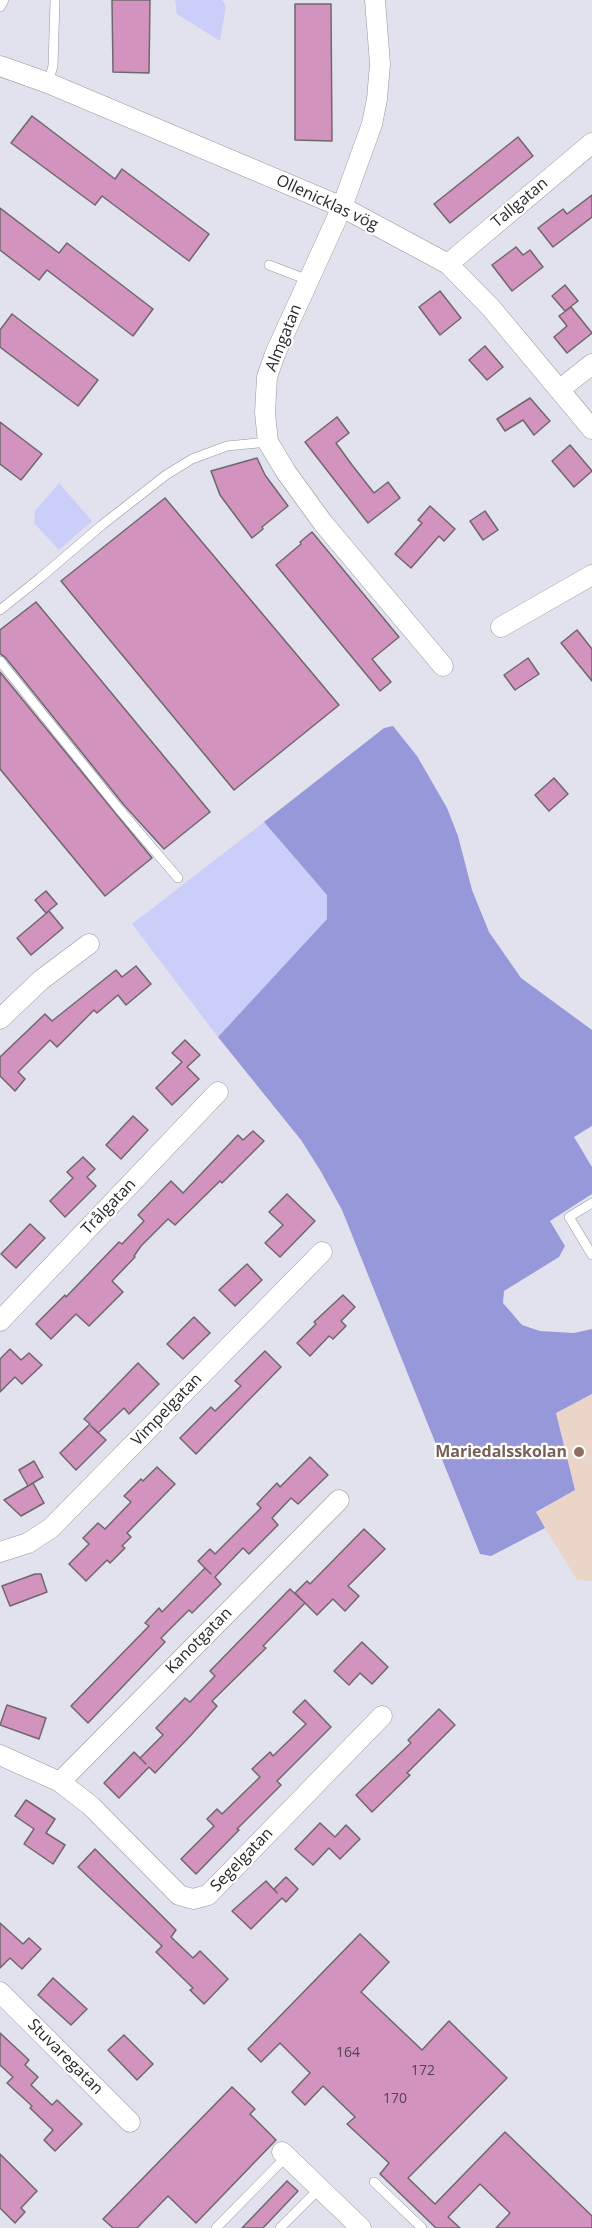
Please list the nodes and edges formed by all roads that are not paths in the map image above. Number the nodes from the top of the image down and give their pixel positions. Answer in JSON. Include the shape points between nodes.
{"nodes":[{"id":1,"x":4,"y":0,"type":"edge"},
{"id":2,"x":55,"y":0,"type":"edge"},
{"id":3,"x":375,"y":0,"type":"edge"},
{"id":4,"x":0,"y":7,"type":"edge"},
{"id":5,"x":0,"y":66,"type":"edge"},
{"id":6,"x":48,"y":83,"type":"junction"},
{"id":7,"x":592,"y":143,"type":"edge"},
{"id":8,"x":342,"y":207,"type":"junction"},
{"id":9,"x":448,"y":264,"type":"junction"},
{"id":10,"x":269,"y":265,"type":"dead end"},
{"id":11,"x":308,"y":280,"type":"junction"},
{"id":12,"x":592,"y":364,"type":"edge"},
{"id":13,"x":560,"y":390,"type":"junction"},
{"id":14,"x":592,"y":429,"type":"edge"},
{"id":15,"x":268,"y":442,"type":"junction"},
{"id":16,"x":592,"y":576,"type":"edge"},
{"id":17,"x":0,"y":610,"type":"edge"},
{"id":18,"x":501,"y":627,"type":"dead end"},
{"id":19,"x":0,"y":662,"type":"edge"},
{"id":20,"x":443,"y":666,"type":"dead end"},
{"id":21,"x":178,"y":878,"type":"dead end"},
{"id":22,"x":89,"y":944,"type":"dead end"},
{"id":23,"x":0,"y":1019,"type":"edge"},
{"id":24,"x":218,"y":1092,"type":"dead end"},
{"id":25,"x":592,"y":1203,"type":"edge"},
{"id":26,"x":322,"y":1252,"type":"dead end"},
{"id":27,"x":592,"y":1255,"type":"edge"},
{"id":28,"x":0,"y":1321,"type":"edge"},
{"id":29,"x":339,"y":1500,"type":"dead end"},
{"id":30,"x":0,"y":1552,"type":"edge"},
{"id":31,"x":382,"y":1716,"type":"dead end"},
{"id":32,"x":0,"y":1755,"type":"edge"},
{"id":33,"x":60,"y":1782,"type":"junction"},
{"id":34,"x":0,"y":1992,"type":"edge"},
{"id":35,"x":130,"y":2122,"type":"dead end"},
{"id":36,"x":285,"y":2154,"type":"joint"},
{"id":37,"x":374,"y":2182,"type":"dead end"},
{"id":38,"x":320,"y":2188,"type":"junction"},
{"id":39,"x":216,"y":2228,"type":"edge"},
{"id":40,"x":280,"y":2228,"type":"edge"},
{"id":41,"x":362,"y":2228,"type":"edge"},
{"id":42,"x":422,"y":2228,"type":"edge"}],
"edges":[{"from":1,"to":4,"type":"lane"},
{"from":2,"to":6,"type":"lane","via":[[53,66]]},
{"from":3,"to":8,"type":"street","name":"Almgatan","via":[[380,64],[377,99],[366,143]]},
{"from":5,"to":6,"type":"street","name":"Ollenicklas vög"},
{"from":6,"to":8,"type":"street","name":"Ollenicklas vög"},
{"from":7,"to":9,"type":"street","name":"Tallgatan"},
{"from":8,"to":9,"type":"street","name":"Ollenicklas vög"},
{"from":8,"to":11,"type":"street","name":"Almgatan"},
{"from":9,"to":13,"type":"street","name":"Ollenicklas vög"},
{"from":10,"to":11,"type":"lane"},
{"from":11,"to":15,"type":"street","name":"Almgatan","via":[[267,377]]},
{"from":12,"to":13,"type":"street"},
{"from":13,"to":14,"type":"street","name":"Ollenicklas vög"},
{"from":15,"to":17,"type":"lane","via":[[227,446],[192,459],[166,475]]},
{"from":15,"to":20,"type":"street","name":"Almgatan","via":[[323,523]]},
{"from":16,"to":18,"type":"street"},
{"from":19,"to":21,"type":"lane"},
{"from":22,"to":23,"type":"street","via":[[41,980]]},
{"from":24,"to":28,"type":"street","name":"Trålgatan"},
{"from":25,"to":27,"type":"lane","via":[[569,1217]]},
{"from":26,"to":30,"type":"street","name":"Vimpelgatan","via":[[51,1528],[28,1543]]},
{"from":29,"to":33,"type":"street","name":"Kanotgatan"},
{"from":31,"to":33,"type":"street","name":"Segelgatan","via":[[208,1895],[193,1899],[179,1895],[91,1806]]},
{"from":32,"to":33,"type":"street","name":"Segelgatan"},
{"from":34,"to":35,"type":"street","name":"Stuvaregatan"},
{"from":36,"to":38,"type":"street"},
{"from":36,"to":39,"type":"lane"},
{"from":37,"to":42,"type":"lane"},
{"from":38,"to":40,"type":"lane"},
{"from":38,"to":41,"type":"street"}]}
